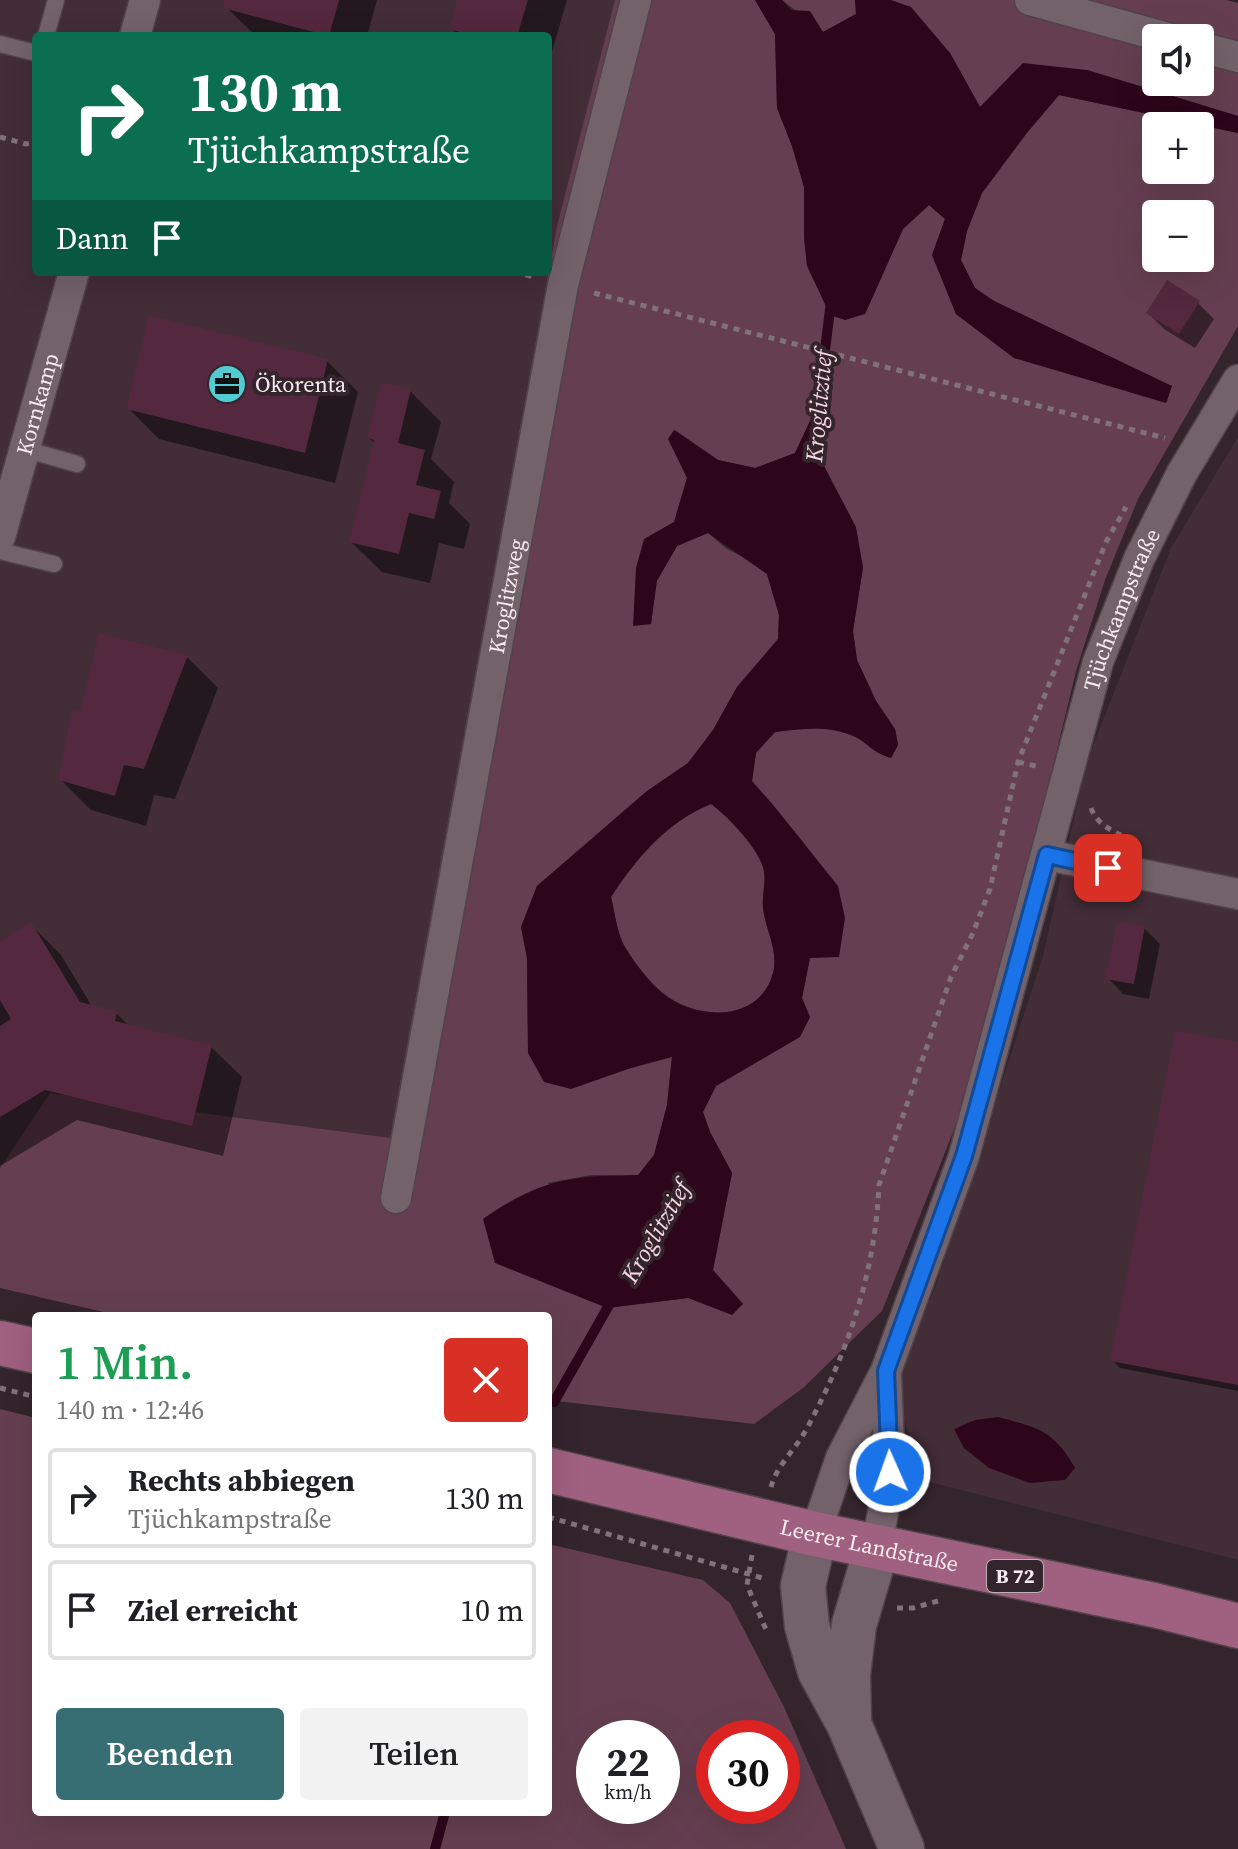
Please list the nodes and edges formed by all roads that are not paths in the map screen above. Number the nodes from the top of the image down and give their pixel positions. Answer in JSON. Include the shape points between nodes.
{"nodes":[{"id":1,"x":56,"y":0,"type":"edge"},
{"id":2,"x":145,"y":0,"type":"edge"},
{"id":3,"x":636,"y":0,"type":"edge"},
{"id":4,"x":1030,"y":0,"type":"edge"},
{"id":5,"x":1142,"y":31,"type":"edge"},
{"id":6,"x":47,"y":32,"type":"edge"},
{"id":7,"x":136,"y":32,"type":"edge"},
{"id":8,"x":0,"y":44,"type":"edge"},
{"id":9,"x":1214,"y":51,"type":"edge"},
{"id":10,"x":32,"y":52,"type":"edge"},
{"id":11,"x":1238,"y":57,"type":"edge"},
{"id":12,"x":73,"y":276,"type":"edge"},
{"id":13,"x":1238,"y":380,"type":"edge"},
{"id":14,"x":24,"y":449,"type":"junction"},
{"id":15,"x":77,"y":464,"type":"dead end"},
{"id":16,"x":0,"y":537,"type":"edge"},
{"id":17,"x":0,"y":551,"type":"edge"},
{"id":18,"x":54,"y":564,"type":"dead end"},
{"id":19,"x":1047,"y":855,"type":"junction"},
{"id":20,"x":1238,"y":894,"type":"edge"},
{"id":21,"x":396,"y":1198,"type":"dead end"},
{"id":22,"x":0,"y":1343,"type":"edge"},
{"id":23,"x":32,"y":1350,"type":"edge"},
{"id":24,"x":886,"y":1371,"type":"junction"},
{"id":25,"x":552,"y":1471,"type":"edge"},
{"id":26,"x":815,"y":1534,"type":"junction"},
{"id":27,"x":877,"y":1547,"type":"junction"},
{"id":28,"x":1238,"y":1626,"type":"edge"},
{"id":29,"x":849,"y":1724,"type":"junction"},
{"id":30,"x":902,"y":1849,"type":"edge"}],
"edges":[{"from":1,"to":6,"type":"lane"},
{"from":2,"to":7,"type":"street"},
{"from":3,"to":21,"type":"street","name":"Kroglitzweg","via":[[563,285]]},
{"from":4,"to":5,"type":"street"},
{"from":8,"to":10,"type":"lane"},
{"from":9,"to":11,"type":"street"},
{"from":12,"to":14,"type":"street","name":"Kornkamp"},
{"from":13,"to":19,"type":"street","name":"Tjüchkampstraße","via":[[1139,559],[1098,662]]},
{"from":14,"to":15,"type":"lane"},
{"from":14,"to":16,"type":"street","name":"Kornkamp"},
{"from":17,"to":18,"type":"lane"},
{"from":19,"to":20,"type":"street"},
{"from":19,"to":24,"type":"street","name":"Tjüchkampstraße","via":[[964,1156]]},
{"from":22,"to":23,"type":"main road"},
{"from":24,"to":26,"type":"street","name":"Tjüchkampstraße","via":[[841,1458]]},
{"from":24,"to":27,"type":"street","name":"Tjüchkampstraße","via":[[890,1472]]},
{"from":25,"to":26,"type":"main road","name":"Leerer Landstraße","number":"B 72"},
{"from":26,"to":27,"type":"main road","name":"Leerer Landstraße","number":"B 72"},
{"from":26,"to":29,"type":"main road","via":[[803,1586],[807,1626],[820,1671]]},
{"from":27,"to":28,"type":"main road","name":"Leerer Landstraße","number":"B 72"},
{"from":27,"to":29,"type":"main road","via":[[854,1625]]},
{"from":29,"to":30,"type":"main road"}]}
